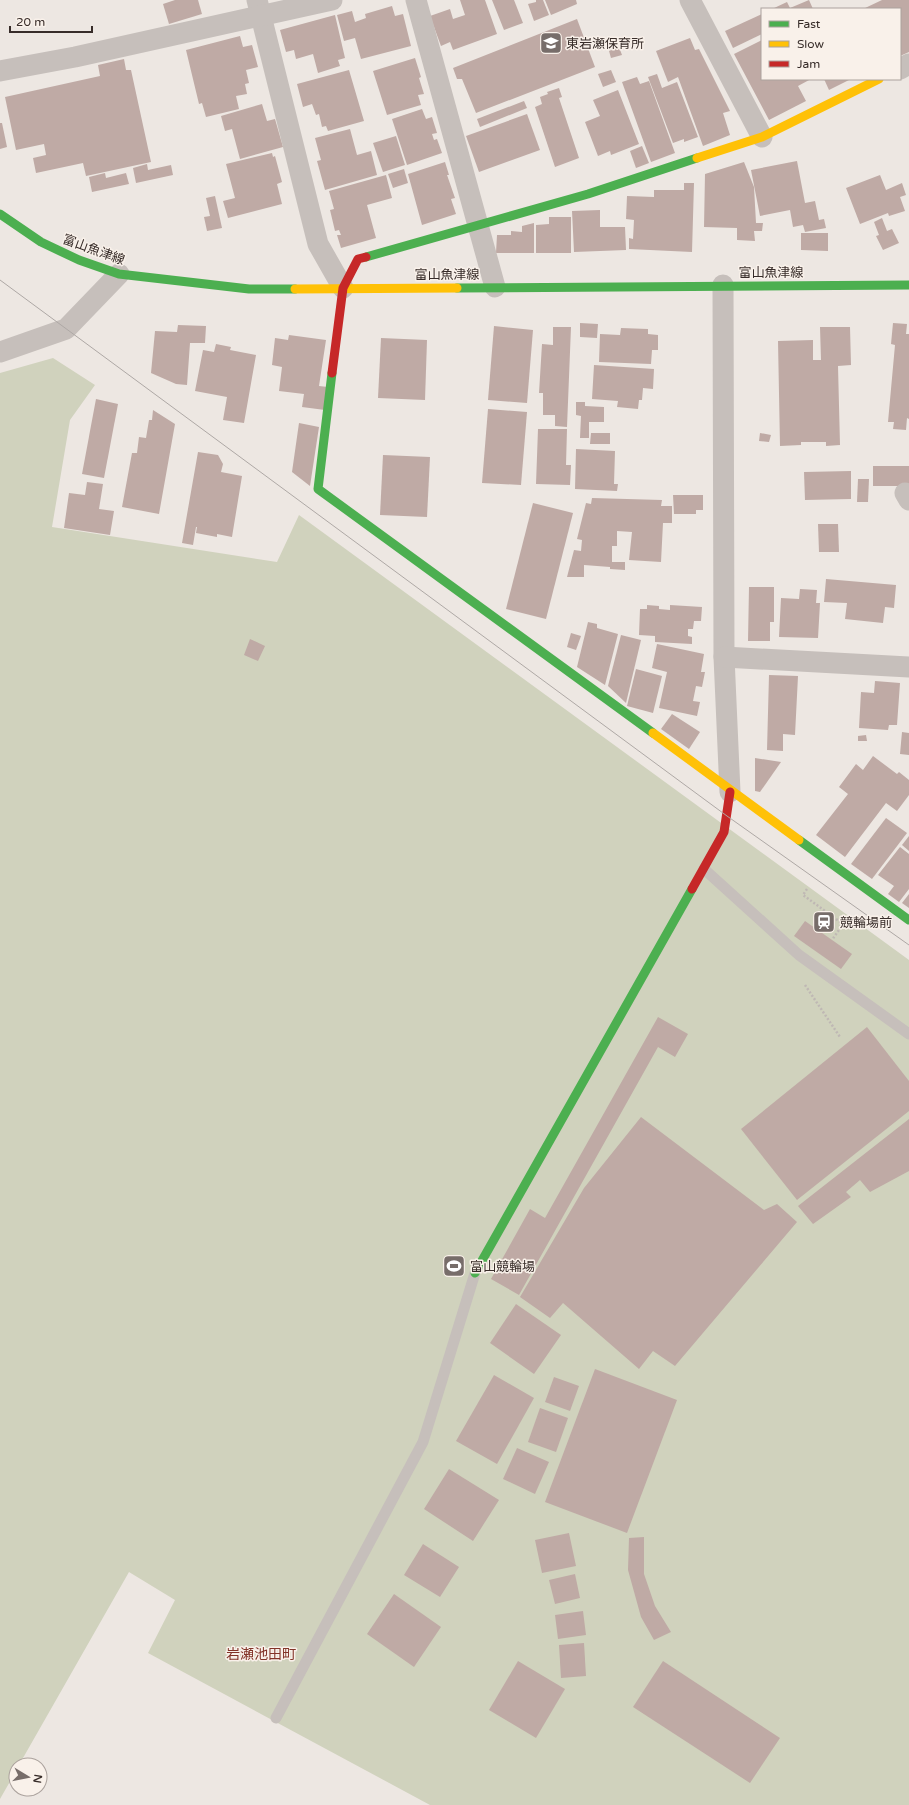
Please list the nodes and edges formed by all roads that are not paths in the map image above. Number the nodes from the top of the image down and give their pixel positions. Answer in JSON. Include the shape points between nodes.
{"nodes":[{"id":1,"x":332,"y":0,"type":"edge"},
{"id":2,"x":416,"y":0,"type":"edge"},
{"id":3,"x":690,"y":0,"type":"edge"},
{"id":4,"x":259,"y":8,"type":"edge"},
{"id":5,"x":0,"y":71,"type":"edge"},
{"id":6,"x":877,"y":80,"type":"edge"},
{"id":7,"x":762,"y":137,"type":"junction"},
{"id":8,"x":0,"y":214,"type":"edge"},
{"id":9,"x":477,"y":224,"type":"junction"},
{"id":10,"x":119,"y":274,"type":"junction"},
{"id":11,"x":722,"y":285,"type":"junction"},
{"id":12,"x":909,"y":285,"type":"edge"},
{"id":13,"x":495,"y":287,"type":"junction"},
{"id":14,"x":343,"y":288,"type":"junction"},
{"id":15,"x":0,"y":352,"type":"edge"},
{"id":16,"x":724,"y":657,"type":"junction"},
{"id":17,"x":909,"y":667,"type":"edge"},
{"id":18,"x":730,"y":792,"type":"junction"},
{"id":19,"x":704,"y":869,"type":"junction"},
{"id":20,"x":909,"y":920,"type":"edge"},
{"id":21,"x":909,"y":1034,"type":"edge"},
{"id":22,"x":474,"y":1273,"type":"joint"},
{"id":23,"x":276,"y":1718,"type":"dead end"}],
"edges":[{"from":1,"to":4,"type":"street"},
{"from":2,"to":9,"type":"street"},
{"from":3,"to":7,"type":"street"},
{"from":4,"to":5,"type":"street","via":[[75,57]]},
{"from":4,"to":14,"type":"street","via":[[318,244]]},
{"from":6,"to":7,"type":"street"},
{"from":7,"to":9,"type":"street","via":[[588,194]]},
{"from":8,"to":10,"type":"street","name":"富山魚津線","via":[[41,242],[79,260]]},
{"from":9,"to":13,"type":"street"},
{"from":9,"to":14,"type":"street","via":[[358,259]]},
{"from":10,"to":14,"type":"street","name":"富山魚津線","via":[[249,289]]},
{"from":10,"to":15,"type":"street","via":[[66,329]]},
{"from":11,"to":12,"type":"street","name":"富山魚津線"},
{"from":11,"to":13,"type":"street","name":"富山魚津線"},
{"from":11,"to":16,"type":"street"},
{"from":13,"to":14,"type":"street","name":"富山魚津線"},
{"from":14,"to":18,"type":"street","via":[[318,489]]},
{"from":16,"to":17,"type":"street"},
{"from":16,"to":18,"type":"street"},
{"from":18,"to":19,"type":"street","via":[[724,832]]},
{"from":18,"to":20,"type":"street"},
{"from":19,"to":21,"type":"lane","via":[[799,955]]},
{"from":19,"to":22,"type":"street"},
{"from":22,"to":23,"type":"lane","via":[[423,1442]]}]}
